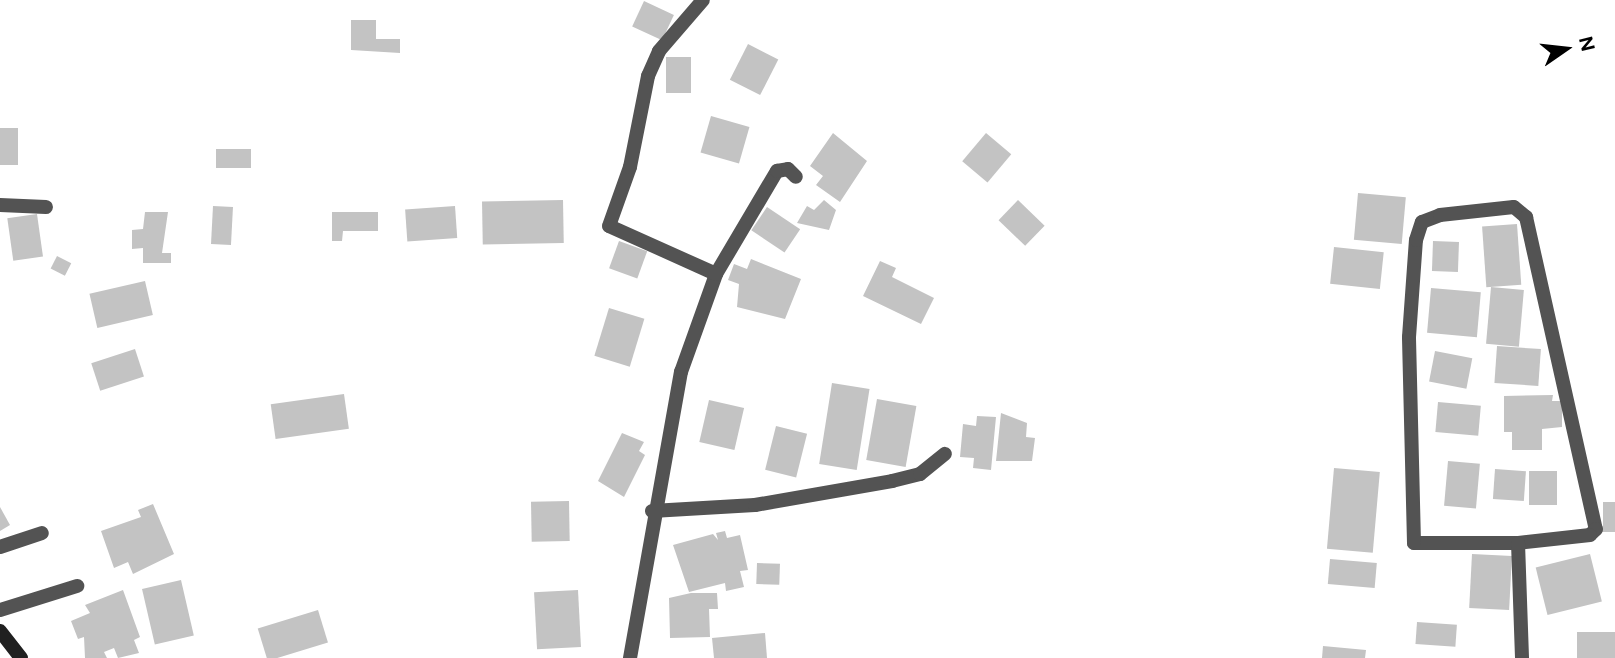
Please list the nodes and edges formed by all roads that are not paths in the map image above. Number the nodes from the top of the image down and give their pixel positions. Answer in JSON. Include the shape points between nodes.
{"nodes":[{"id":1,"x":703,"y":0,"type":"edge"},
{"id":2,"x":796,"y":177,"type":"dead end"},
{"id":3,"x":0,"y":205,"type":"edge"},
{"id":4,"x":46,"y":207,"type":"dead end"},
{"id":5,"x":716,"y":274,"type":"junction"},
{"id":6,"x":945,"y":454,"type":"dead end"},
{"id":7,"x":652,"y":511,"type":"junction"},
{"id":8,"x":42,"y":533,"type":"dead end"},
{"id":9,"x":1518,"y":543,"type":"junction"},
{"id":10,"x":0,"y":547,"type":"edge"},
{"id":11,"x":77,"y":586,"type":"dead end"},
{"id":12,"x":0,"y":610,"type":"edge"},
{"id":13,"x":0,"y":631,"type":"edge"},
{"id":14,"x":20,"y":658,"type":"edge"},
{"id":15,"x":630,"y":658,"type":"edge"},
{"id":16,"x":1522,"y":658,"type":"edge"}],
"edges":[{"from":1,"to":5,"type":"street","via":[[659,51],[608,226]]},
{"from":2,"to":5,"type":"street","via":[[788,169],[778,171]]},
{"from":3,"to":4,"type":"street"},
{"from":5,"to":7,"type":"street","via":[[681,372]]},
{"from":6,"to":7,"type":"street","via":[[920,474],[892,481],[747,506]]},
{"from":7,"to":15,"type":"street"},
{"from":8,"to":10,"type":"street"},
{"from":9,"to":9,"type":"street","via":[[1414,543],[1409,416],[1416,240],[1422,222],[1440,215],[1514,207],[1526,217],[1597,521],[1590,535]]},
{"from":9,"to":16,"type":"street"},
{"from":11,"to":12,"type":"street"},
{"from":13,"to":14,"type":"street"}]}
